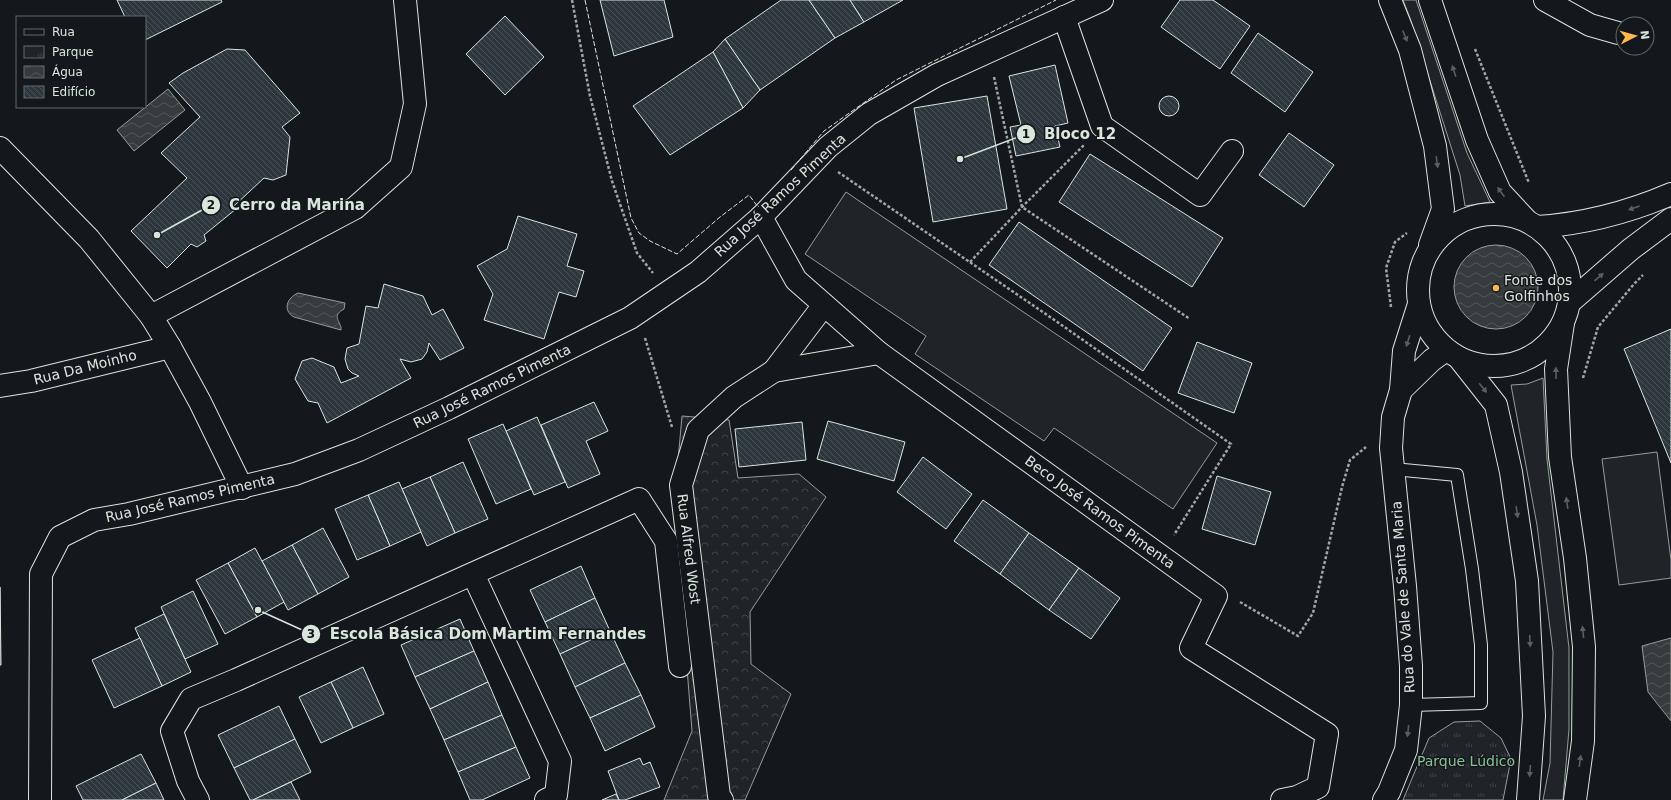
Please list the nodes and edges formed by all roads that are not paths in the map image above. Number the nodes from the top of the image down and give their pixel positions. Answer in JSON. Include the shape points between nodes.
{"nodes":[{"id":1,"x":405,"y":0,"type":"edge"},
{"id":2,"x":1102,"y":0,"type":"edge"},
{"id":3,"x":1390,"y":0,"type":"edge"},
{"id":4,"x":1430,"y":0,"type":"edge"},
{"id":5,"x":1546,"y":0,"type":"edge"},
{"id":6,"x":1064,"y":17,"type":"junction"},
{"id":7,"x":1615,"y":32,"type":"edge"},
{"id":8,"x":0,"y":148,"type":"edge"},
{"id":9,"x":1232,"y":151,"type":"dead end"},
{"id":10,"x":1671,"y":194,"type":"edge"},
{"id":11,"x":761,"y":217,"type":"junction"},
{"id":12,"x":1671,"y":219,"type":"edge"},
{"id":13,"x":1532,"y":224,"type":"junction"},
{"id":14,"x":1424,"y":261,"type":"junction"},
{"id":15,"x":1570,"y":302,"type":"junction"},
{"id":16,"x":824,"y":304,"type":"junction"},
{"id":17,"x":1419,"y":304,"type":"junction"},
{"id":18,"x":151,"y":316,"type":"junction"},
{"id":19,"x":1563,"y":323,"type":"junction"},
{"id":20,"x":170,"y":347,"type":"junction"},
{"id":21,"x":879,"y":352,"type":"junction"},
{"id":22,"x":1452,"y":354,"type":"junction"},
{"id":23,"x":774,"y":371,"type":"junction"},
{"id":24,"x":0,"y":386,"type":"edge"},
{"id":25,"x":1401,"y":390,"type":"junction"},
{"id":26,"x":1393,"y":469,"type":"junction"},
{"id":27,"x":242,"y":488,"type":"junction"},
{"id":28,"x":473,"y":574,"type":"junction"},
{"id":29,"x":680,"y":666,"type":"dead end"},
{"id":30,"x":1411,"y":705,"type":"junction"},
{"id":31,"x":40,"y":800,"type":"edge"},
{"id":32,"x":198,"y":800,"type":"edge"},
{"id":33,"x":546,"y":800,"type":"edge"},
{"id":34,"x":722,"y":800,"type":"edge"},
{"id":35,"x":1282,"y":800,"type":"edge"},
{"id":36,"x":1384,"y":800,"type":"edge"},
{"id":37,"x":1528,"y":800,"type":"edge"},
{"id":38,"x":1575,"y":800,"type":"edge"}],
"edges":[{"from":1,"to":18,"type":"street","via":[[415,104],[401,167],[356,208]]},
{"from":2,"to":6,"type":"street","name":"Rua José Ramos Pimenta"},
{"from":3,"to":14,"type":"street","one_way":true,"via":[[1410,50],[1435,146],[1443,209]]},
{"from":13,"to":4,"type":"street","one_way":true,"via":[[1500,192],[1477,140]]},
{"from":5,"to":7,"type":"street","via":[[1590,25]]},
{"from":6,"to":9,"type":"street","via":[[1102,126],[1200,195]]},
{"from":6,"to":11,"type":"street","name":"Rua José Ramos Pimenta","via":[[936,75],[869,114],[828,147]]},
{"from":8,"to":18,"type":"street","via":[[89,239]]},
{"from":10,"to":13,"type":"street","one_way":true,"via":[[1624,211],[1562,225]]},
{"from":11,"to":16,"type":"street","name":"Beco José Ramos Pimenta","via":[[796,280]]},
{"from":11,"to":27,"type":"street","name":"Rua José Ramos Pimenta","via":[[698,272],[638,313],[359,450],[295,474]]},
{"from":15,"to":12,"type":"street","one_way":true,"via":[[1631,249]]},
{"from":13,"to":14,"type":"street","via":[[1504,214],[1479,215],[1456,224],[1437,240]]},
{"from":13,"to":15,"type":"street","via":[[1553,241],[1564,260],[1570,281]]},
{"from":14,"to":17,"type":"street","via":[[1418,282]]},
{"from":15,"to":19,"type":"street"},
{"from":16,"to":21,"type":"street","name":"Beco José Ramos Pimenta"},
{"from":16,"to":23,"type":"street"},
{"from":17,"to":22,"type":"street","via":[[1424,321],[1434,337]]},
{"from":17,"to":25,"type":"street","name":"Rua do Vale de Santa Maria","one_way":true,"via":[[1404,351]]},
{"from":18,"to":20,"type":"street"},
{"from":19,"to":22,"type":"street","via":[[1552,340],[1537,354],[1518,363],[1498,367],[1478,365]]},
{"from":38,"to":19,"type":"street","one_way":true,"via":[[1583,742],[1584,647],[1575,558],[1560,457],[1556,369]]},
{"from":20,"to":24,"type":"street","name":"Rua Da Moinho"},
{"from":20,"to":27,"type":"street"},
{"from":21,"to":23,"type":"street","name":"Rua Alfred Wost"},
{"from":21,"to":35,"type":"street","name":"Beco José Ramos Pimenta","via":[[1216,596],[1191,648],[1327,734],[1318,787],[1298,797]]},
{"from":22,"to":25,"type":"street","name":"Rua do Vale de Santa Maria","via":[[1432,360]]},
{"from":22,"to":37,"type":"street","one_way":true,"via":[[1496,405],[1511,472],[1527,581],[1534,716]]},
{"from":23,"to":34,"type":"street","name":"Rua Alfred Wost","via":[[734,397],[698,430],[681,485]]},
{"from":25,"to":26,"type":"street","name":"Rua do Vale de Santa Maria","via":[[1393,417]]},
{"from":26,"to":30,"type":"street","name":"Rua do Vale de Santa Maria","via":[[1405,586]]},
{"from":26,"to":30,"type":"lane","via":[[1457,474],[1481,645],[1480,703]]},
{"from":27,"to":31,"type":"street","name":"Rua José Ramos Pimenta","via":[[94,520],[60,537],[41,574]]},
{"from":28,"to":29,"type":"street","via":[[639,499],[666,541]]},
{"from":28,"to":32,"type":"street","via":[[191,699],[172,731],[188,781]]},
{"from":28,"to":33,"type":"street","via":[[560,761],[556,795]]},
{"from":30,"to":36,"type":"street","name":"Rua do Vale de Santa Maria","one_way":true,"via":[[1406,750]]}]}
